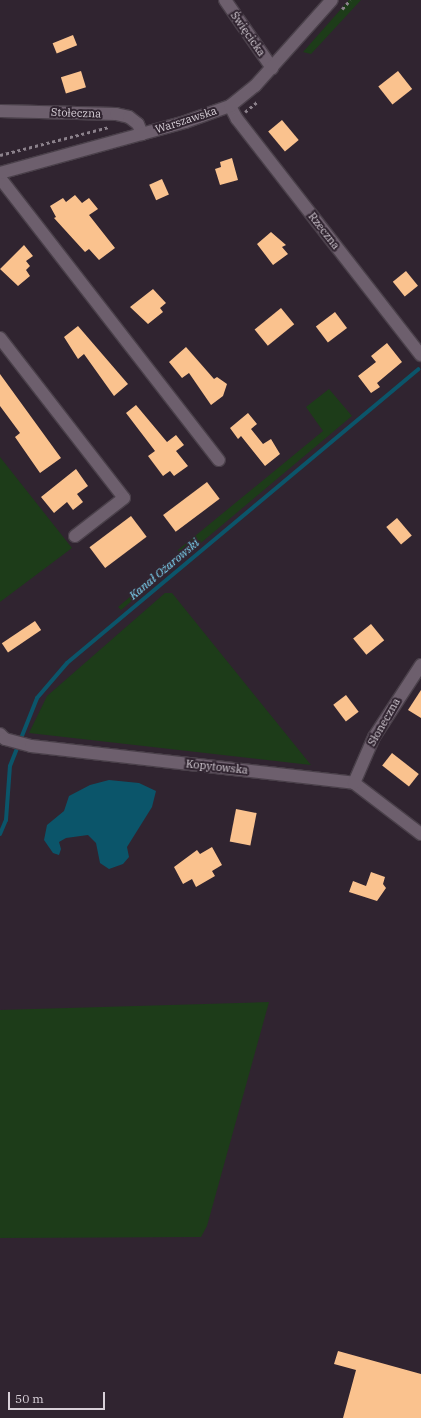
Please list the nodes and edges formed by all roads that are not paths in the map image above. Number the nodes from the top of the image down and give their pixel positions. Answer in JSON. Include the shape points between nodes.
{"nodes":[{"id":1,"x":225,"y":0,"type":"edge"},
{"id":2,"x":332,"y":0,"type":"edge"},
{"id":3,"x":272,"y":68,"type":"junction"},
{"id":4,"x":230,"y":106,"type":"junction"},
{"id":5,"x":0,"y":111,"type":"edge"},
{"id":6,"x":142,"y":134,"type":"junction"},
{"id":7,"x":0,"y":173,"type":"edge"},
{"id":8,"x":0,"y":178,"type":"edge"},
{"id":9,"x":0,"y":338,"type":"edge"},
{"id":10,"x":421,"y":355,"type":"edge"},
{"id":11,"x":219,"y":460,"type":"dead end"},
{"id":12,"x":75,"y":536,"type":"dead end"},
{"id":13,"x":421,"y":665,"type":"edge"},
{"id":14,"x":0,"y":734,"type":"edge"},
{"id":15,"x":354,"y":783,"type":"junction"},
{"id":16,"x":421,"y":834,"type":"edge"}],
"edges":[{"from":1,"to":3,"type":"street","name":"Święcicka"},
{"from":2,"to":3,"type":"street","name":"Warszawska"},
{"from":3,"to":4,"type":"street","name":"Warszawska"},
{"from":4,"to":6,"type":"street","name":"Warszawska"},
{"from":4,"to":10,"type":"street","name":"Rzeczna","via":[[237,119]]},
{"from":5,"to":6,"type":"street","name":"Stołeczna","via":[[116,114],[129,117],[138,124]]},
{"from":6,"to":7,"type":"street","name":"Warszawska"},
{"from":8,"to":11,"type":"street"},
{"from":9,"to":12,"type":"street","via":[[124,498]]},
{"from":13,"to":15,"type":"street","name":"Słoneczna","via":[[374,737]]},
{"from":14,"to":15,"type":"street","name":"Kopytowska","via":[[19,743]]},
{"from":15,"to":16,"type":"street"}]}
